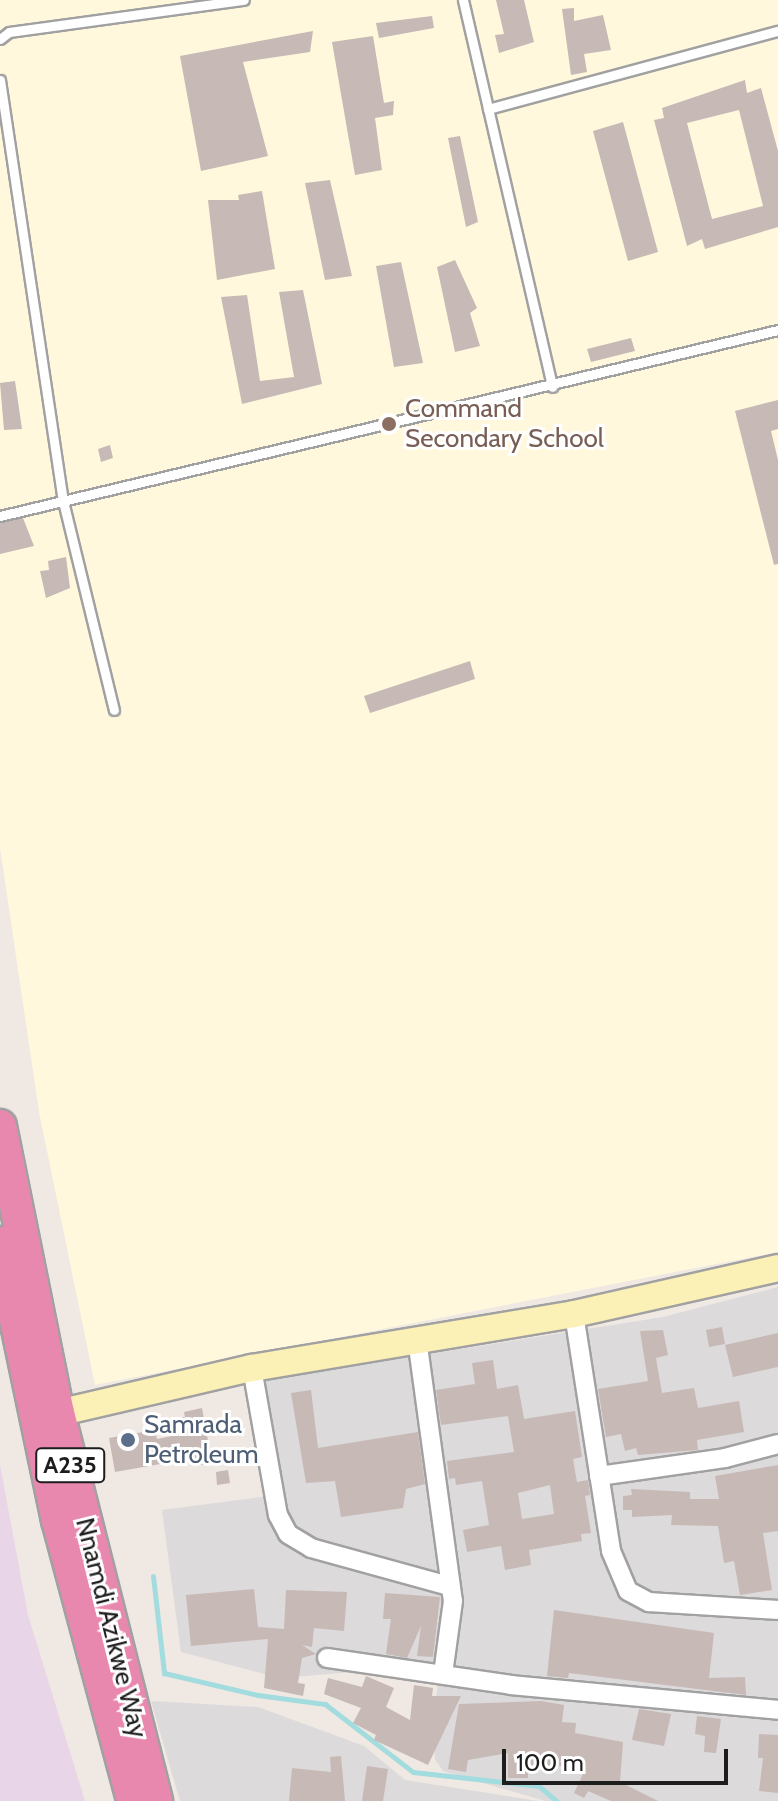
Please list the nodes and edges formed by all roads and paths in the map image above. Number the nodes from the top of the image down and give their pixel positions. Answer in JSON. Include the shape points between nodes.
{"nodes":[{"id":1,"x":244,"y":0,"type":"edge"},
{"id":2,"x":463,"y":0,"type":"edge"},
{"id":3,"x":778,"y":31,"type":"edge"},
{"id":4,"x":0,"y":39,"type":"edge"},
{"id":5,"x":0,"y":80,"type":"edge"},
{"id":6,"x":488,"y":109,"type":"junction"},
{"id":7,"x":778,"y":330,"type":"edge"},
{"id":8,"x":552,"y":387,"type":"junction"},
{"id":9,"x":63,"y":501,"type":"junction"},
{"id":10,"x":0,"y":516,"type":"edge"},
{"id":11,"x":114,"y":710,"type":"dead end"},
{"id":12,"x":0,"y":1126,"type":"edge"},
{"id":13,"x":0,"y":1243,"type":"edge"},
{"id":14,"x":778,"y":1268,"type":"edge"},
{"id":15,"x":574,"y":1314,"type":"junction"},
{"id":16,"x":417,"y":1339,"type":"junction"},
{"id":17,"x":252,"y":1368,"type":"junction"},
{"id":18,"x":58,"y":1413,"type":"junction"},
{"id":19,"x":778,"y":1444,"type":"edge"},
{"id":20,"x":599,"y":1476,"type":"junction"},
{"id":21,"x":449,"y":1586,"type":"junction"},
{"id":22,"x":778,"y":1610,"type":"edge"},
{"id":23,"x":327,"y":1658,"type":"dead end"},
{"id":24,"x":443,"y":1674,"type":"junction"},
{"id":25,"x":778,"y":1710,"type":"edge"},
{"id":26,"x":133,"y":1801,"type":"edge"},
{"id":27,"x":156,"y":1801,"type":"edge"}],
"edges":[{"from":1,"to":4,"type":"lane","via":[[9,32]]},
{"from":2,"to":6,"type":"lane"},
{"from":3,"to":6,"type":"lane"},
{"from":5,"to":9,"type":"lane"},
{"from":6,"to":8,"type":"lane"},
{"from":7,"to":8,"type":"lane"},
{"from":8,"to":9,"type":"lane"},
{"from":9,"to":10,"type":"lane"},
{"from":9,"to":11,"type":"lane"},
{"from":12,"to":18,"type":"highway","name":"Nnamdi Azikwe Way","number":"A235"},
{"from":13,"to":26,"type":"highway","name":"Nnamdi Azikwe Way","number":"A235","via":[[58,1520]]},
{"from":14,"to":15,"type":"street"},
{"from":15,"to":16,"type":"street"},
{"from":15,"to":20,"type":"street"},
{"from":16,"to":17,"type":"street"},
{"from":16,"to":21,"type":"street"},
{"from":17,"to":18,"type":"street"},
{"from":17,"to":21,"type":"street","via":[[278,1515],[288,1534],[311,1548]]},
{"from":18,"to":27,"type":"highway","name":"Nnamdi Azikwe Way","number":"A235"},
{"from":19,"to":20,"type":"street","via":[[725,1458]]},
{"from":20,"to":22,"type":"street","via":[[611,1551],[628,1591],[649,1602]]},
{"from":21,"to":24,"type":"street","via":[[453,1601]]},
{"from":23,"to":24,"type":"street"},
{"from":24,"to":25,"type":"street"}]}
